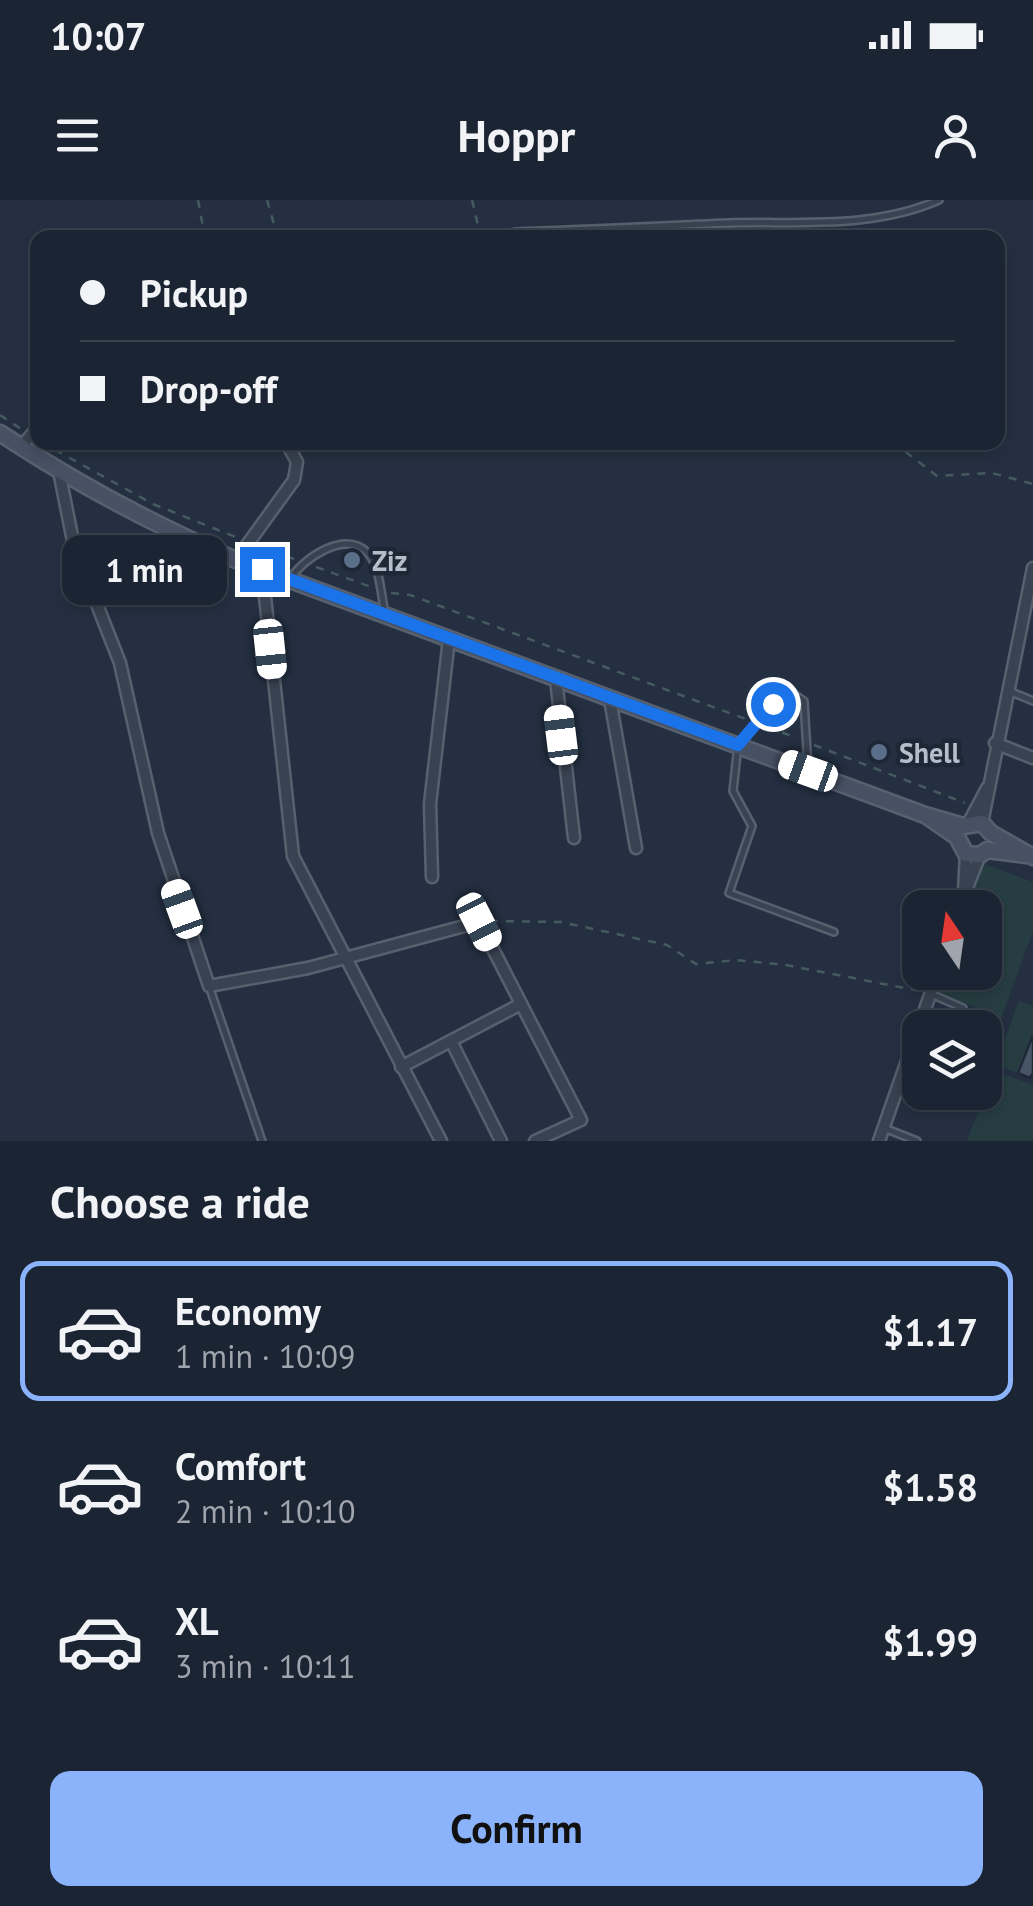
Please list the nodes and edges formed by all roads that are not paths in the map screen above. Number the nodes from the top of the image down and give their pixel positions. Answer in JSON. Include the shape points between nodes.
{"nodes":[{"id":1,"x":940,"y":200,"type":"edge"},
{"id":2,"x":563,"y":230,"type":"edge"},
{"id":3,"x":0,"y":433,"type":"edge"},
{"id":4,"x":29,"y":436,"type":"edge"},
{"id":5,"x":41,"y":450,"type":"edge"},
{"id":6,"x":290,"y":450,"type":"edge"},
{"id":7,"x":59,"y":471,"type":"junction"},
{"id":8,"x":236,"y":560,"type":"junction"},
{"id":9,"x":1033,"y":568,"type":"edge"},
{"id":10,"x":262,"y":569,"type":"junction"},
{"id":11,"x":289,"y":580,"type":"junction"},
{"id":12,"x":1030,"y":596,"type":"edge"},
{"id":13,"x":386,"y":615,"type":"junction"},
{"id":14,"x":449,"y":639,"type":"junction"},
{"id":15,"x":556,"y":679,"type":"junction"},
{"id":16,"x":1006,"y":690,"type":"junction"},
{"id":17,"x":610,"y":699,"type":"junction"},
{"id":18,"x":1033,"y":701,"type":"edge"},
{"id":19,"x":995,"y":744,"type":"junction"},
{"id":20,"x":738,"y":745,"type":"junction"},
{"id":21,"x":1033,"y":758,"type":"edge"},
{"id":22,"x":808,"y":771,"type":"junction"},
{"id":23,"x":987,"y":787,"type":"junction"},
{"id":24,"x":972,"y":828,"type":"junction"},
{"id":25,"x":574,"y":838,"type":"dead end"},
{"id":26,"x":636,"y":848,"type":"dead end"},
{"id":27,"x":978,"y":853,"type":"junction"},
{"id":28,"x":1030,"y":856,"type":"edge"},
{"id":29,"x":432,"y":877,"type":"dead end"},
{"id":30,"x":965,"y":890,"type":"edge"},
{"id":31,"x":834,"y":932,"type":"dead end"},
{"id":32,"x":346,"y":954,"type":"junction"},
{"id":33,"x":210,"y":986,"type":"junction"},
{"id":34,"x":932,"y":990,"type":"edge"},
{"id":35,"x":931,"y":994,"type":"junction"},
{"id":36,"x":521,"y":1004,"type":"junction"},
{"id":37,"x":963,"y":1008,"type":"dead end"},
{"id":38,"x":451,"y":1041,"type":"junction"},
{"id":39,"x":401,"y":1068,"type":"junction"},
{"id":40,"x":884,"y":1128,"type":"junction"},
{"id":41,"x":262,"y":1141,"type":"edge"},
{"id":42,"x":441,"y":1141,"type":"edge"},
{"id":43,"x":501,"y":1141,"type":"edge"},
{"id":44,"x":536,"y":1141,"type":"edge"},
{"id":45,"x":879,"y":1141,"type":"edge"},
{"id":46,"x":917,"y":1141,"type":"edge"}],
"edges":[{"from":1,"to":2,"type":"lane","via":[[847,222]]},
{"from":3,"to":4,"type":"main road"},
{"from":5,"to":7,"type":"main road"},
{"from":6,"to":8,"type":"street","via":[[297,474]]},
{"from":7,"to":8,"type":"main road"},
{"from":7,"to":33,"type":"street","via":[[74,546],[120,662],[158,834]]},
{"from":8,"to":10,"type":"main road"},
{"from":9,"to":12,"type":"street"},
{"from":10,"to":11,"type":"main road"},
{"from":10,"to":32,"type":"street","via":[[289,838]]},
{"from":11,"to":13,"type":"main road"},
{"from":11,"to":13,"type":"lane","via":[[302,562],[334,547],[361,548],[373,563]]},
{"from":12,"to":16,"type":"street"},
{"from":13,"to":14,"type":"main road"},
{"from":14,"to":15,"type":"main road"},
{"from":14,"to":29,"type":"street","via":[[430,804]]},
{"from":15,"to":17,"type":"main road"},
{"from":15,"to":25,"type":"street"},
{"from":16,"to":18,"type":"lane"},
{"from":16,"to":19,"type":"street"},
{"from":17,"to":20,"type":"main road"},
{"from":17,"to":26,"type":"street"},
{"from":19,"to":21,"type":"street"},
{"from":19,"to":23,"type":"street"},
{"from":20,"to":22,"type":"main road"},
{"from":20,"to":22,"type":"lane","via":[[793,690],[804,701]]},
{"from":20,"to":31,"type":"lane","via":[[733,791],[752,826],[728,892]]},
{"from":22,"to":24,"type":"main road"},
{"from":23,"to":24,"type":"street"},
{"from":23,"to":24,"type":"street"},
{"from":24,"to":27,"type":"main road"},
{"from":24,"to":27,"type":"main road"},
{"from":24,"to":28,"type":"main road"},
{"from":27,"to":28,"type":"main road"},
{"from":27,"to":30,"type":"street"},
{"from":32,"to":33,"type":"street"},
{"from":32,"to":36,"type":"street","via":[[479,922]]},
{"from":32,"to":39,"type":"street"},
{"from":33,"to":41,"type":"lane"},
{"from":34,"to":35,"type":"street"},
{"from":35,"to":37,"type":"lane"},
{"from":35,"to":40,"type":"street"},
{"from":36,"to":38,"type":"street"},
{"from":36,"to":44,"type":"street","via":[[581,1120]]},
{"from":38,"to":39,"type":"street"},
{"from":38,"to":43,"type":"street"},
{"from":39,"to":42,"type":"street"},
{"from":40,"to":45,"type":"street"},
{"from":40,"to":46,"type":"lane"}]}
